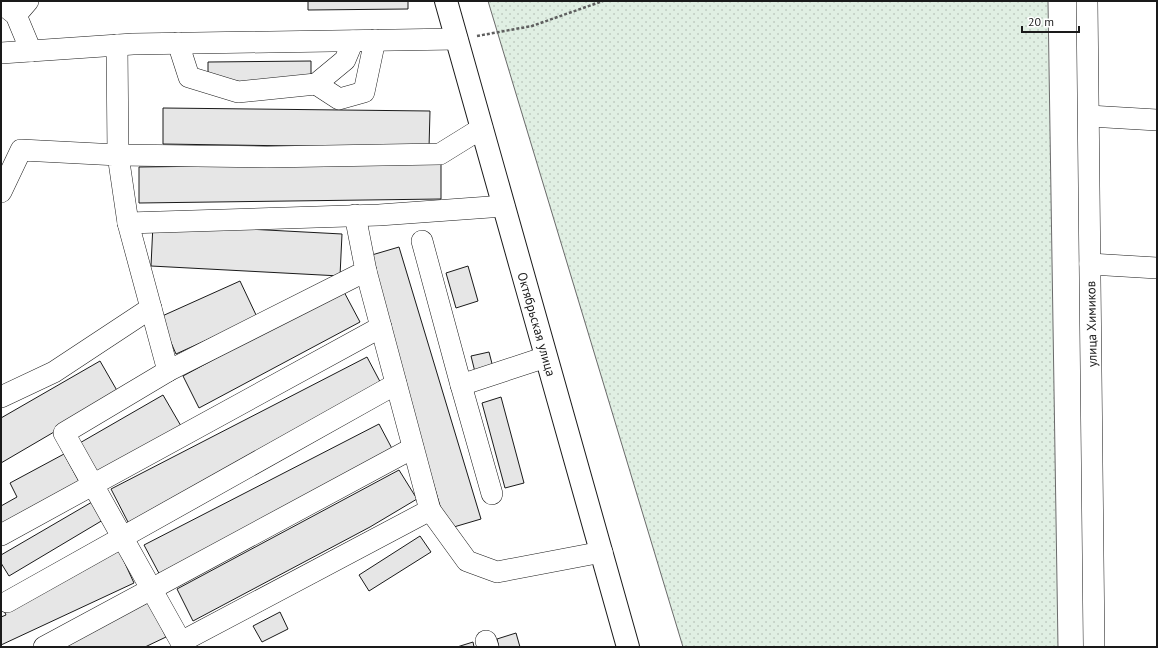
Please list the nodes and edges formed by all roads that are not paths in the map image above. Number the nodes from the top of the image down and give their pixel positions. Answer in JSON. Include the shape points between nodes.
{"nodes":[{"id":1,"x":446,"y":1,"type":"edge"},
{"id":2,"x":1088,"y":1,"type":"edge"},
{"id":3,"x":15,"y":6,"type":"edge"},
{"id":4,"x":457,"y":39,"type":"junction"},
{"id":5,"x":375,"y":40,"type":"junction"},
{"id":6,"x":353,"y":41,"type":"junction"},
{"id":7,"x":178,"y":43,"type":"junction"},
{"id":8,"x":117,"y":45,"type":"junction"},
{"id":9,"x":31,"y":51,"type":"junction"},
{"id":10,"x":1,"y":53,"type":"edge"},
{"id":11,"x":316,"y":84,"type":"junction"},
{"id":12,"x":1089,"y":116,"type":"junction"},
{"id":13,"x":1157,"y":120,"type":"edge"},
{"id":14,"x":482,"y":128,"type":"junction"},
{"id":15,"x":118,"y":155,"type":"junction"},
{"id":16,"x":1,"y":192,"type":"edge"},
{"id":17,"x":504,"y":206,"type":"junction"},
{"id":18,"x":355,"y":215,"type":"junction"},
{"id":19,"x":128,"y":223,"type":"junction"},
{"id":20,"x":422,"y":241,"type":"dead end"},
{"id":21,"x":1090,"y":264,"type":"junction"},
{"id":22,"x":1157,"y":268,"type":"edge"},
{"id":23,"x":366,"y":271,"type":"junction"},
{"id":24,"x":151,"y":308,"type":"junction"},
{"id":25,"x":381,"y":327,"type":"junction"},
{"id":26,"x":546,"y":357,"type":"junction"},
{"id":27,"x":168,"y":371,"type":"junction"},
{"id":28,"x":396,"y":384,"type":"junction"},
{"id":29,"x":461,"y":385,"type":"junction"},
{"id":30,"x":1,"y":398,"type":"edge"},
{"id":31,"x":413,"y":448,"type":"junction"},
{"id":32,"x":94,"y":486,"type":"junction"},
{"id":33,"x":492,"y":494,"type":"dead end"},
{"id":34,"x":430,"y":510,"type":"junction"},
{"id":35,"x":1,"y":535,"type":"edge"},
{"id":36,"x":123,"y":539,"type":"junction"},
{"id":37,"x":602,"y":552,"type":"junction"},
{"id":38,"x":151,"y":589,"type":"junction"},
{"id":39,"x":7,"y":602,"type":"dead end"},
{"id":40,"x":177,"y":645,"type":"edge"},
{"id":41,"x":44,"y":647,"type":"edge"},
{"id":42,"x":628,"y":647,"type":"edge"},
{"id":43,"x":1094,"y":647,"type":"edge"}],
"edges":[{"from":1,"to":4,"type":"main road","name":"Октябрьская улица"},
{"from":2,"to":12,"type":"street","name":"улица Химиков"},
{"from":3,"to":9,"type":"street"},
{"from":4,"to":5,"type":"street"},
{"from":4,"to":14,"type":"main road","name":"Октябрьская улица"},
{"from":5,"to":6,"type":"street"},
{"from":5,"to":11,"type":"street","via":[[364,92],[339,99]]},
{"from":6,"to":7,"type":"street"},
{"from":6,"to":11,"type":"street","via":[[345,60]]},
{"from":7,"to":8,"type":"street"},
{"from":7,"to":11,"type":"street","via":[[189,77],[238,92]]},
{"from":8,"to":9,"type":"street"},
{"from":8,"to":15,"type":"street"},
{"from":9,"to":10,"type":"street"},
{"from":12,"to":13,"type":"street"},
{"from":12,"to":21,"type":"street","name":"улица Химиков"},
{"from":14,"to":15,"type":"street","via":[[440,154],[266,157]]},
{"from":14,"to":17,"type":"main road","name":"Октябрьская улица"},
{"from":15,"to":16,"type":"street","via":[[21,150]]},
{"from":15,"to":19,"type":"street"},
{"from":17,"to":18,"type":"street"},
{"from":17,"to":26,"type":"main road","name":"Октябрьская улица"},
{"from":18,"to":19,"type":"street"},
{"from":18,"to":23,"type":"street"},
{"from":19,"to":24,"type":"street"},
{"from":20,"to":29,"type":"street"},
{"from":21,"to":22,"type":"street"},
{"from":21,"to":43,"type":"street","name":"улица Химиков"},
{"from":23,"to":25,"type":"street"},
{"from":23,"to":27,"type":"street"},
{"from":24,"to":27,"type":"street"},
{"from":24,"to":30,"type":"street","via":[[54,372]]},
{"from":25,"to":28,"type":"street"},
{"from":25,"to":32,"type":"street"},
{"from":26,"to":29,"type":"street"},
{"from":26,"to":37,"type":"main road","name":"Октябрьская улица"},
{"from":27,"to":32,"type":"street","via":[[64,433]]},
{"from":28,"to":31,"type":"street"},
{"from":28,"to":36,"type":"street"},
{"from":29,"to":33,"type":"street"},
{"from":31,"to":34,"type":"street"},
{"from":31,"to":38,"type":"street"},
{"from":32,"to":35,"type":"street"},
{"from":32,"to":36,"type":"street"},
{"from":34,"to":37,"type":"street","via":[[467,561],[497,572]]},
{"from":34,"to":40,"type":"street"},
{"from":36,"to":38,"type":"street"},
{"from":36,"to":39,"type":"street"},
{"from":37,"to":42,"type":"main road","name":"Октябрьская улица"},
{"from":38,"to":40,"type":"street"},
{"from":38,"to":41,"type":"street"}]}
